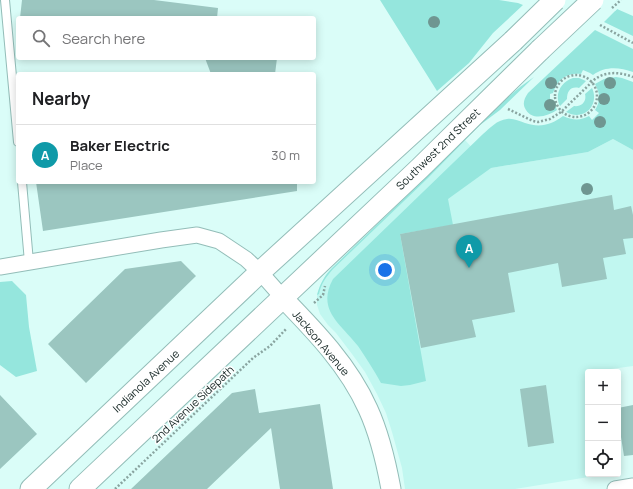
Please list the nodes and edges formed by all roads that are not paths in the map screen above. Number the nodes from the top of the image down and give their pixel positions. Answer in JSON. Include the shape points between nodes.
{"nodes":[{"id":1,"x":5,"y":0,"type":"edge"},
{"id":2,"x":555,"y":0,"type":"edge"},
{"id":3,"x":593,"y":0,"type":"edge"},
{"id":4,"x":16,"y":103,"type":"edge"},
{"id":5,"x":22,"y":184,"type":"edge"},
{"id":6,"x":29,"y":262,"type":"junction"},
{"id":7,"x":0,"y":267,"type":"edge"},
{"id":8,"x":260,"y":272,"type":"junction"},
{"id":9,"x":282,"y":298,"type":"junction"},
{"id":10,"x":633,"y":486,"type":"edge"},
{"id":11,"x":31,"y":489,"type":"edge"},
{"id":12,"x":80,"y":489,"type":"edge"},
{"id":13,"x":391,"y":489,"type":"edge"},
{"id":14,"x":615,"y":489,"type":"edge"}],
"edges":[{"from":1,"to":4,"type":"lane"},
{"from":2,"to":8,"type":"main road","bridge":true},
{"from":3,"to":9,"type":"main road","name":"Southwest 2nd Street","bridge":true},
{"from":5,"to":6,"type":"lane"},
{"from":6,"to":7,"type":"street"},
{"from":6,"to":8,"type":"street","name":"Jackson Avenue","via":[[197,235],[219,240]]},
{"from":8,"to":9,"type":"street","name":"Jackson Avenue"},
{"from":8,"to":11,"type":"main road","name":"Indianola Avenue"},
{"from":9,"to":12,"type":"main road"},
{"from":9,"to":13,"type":"street","name":"Jackson Avenue","via":[[328,346],[360,392],[380,442]]},
{"from":10,"to":14,"type":"street"}]}
